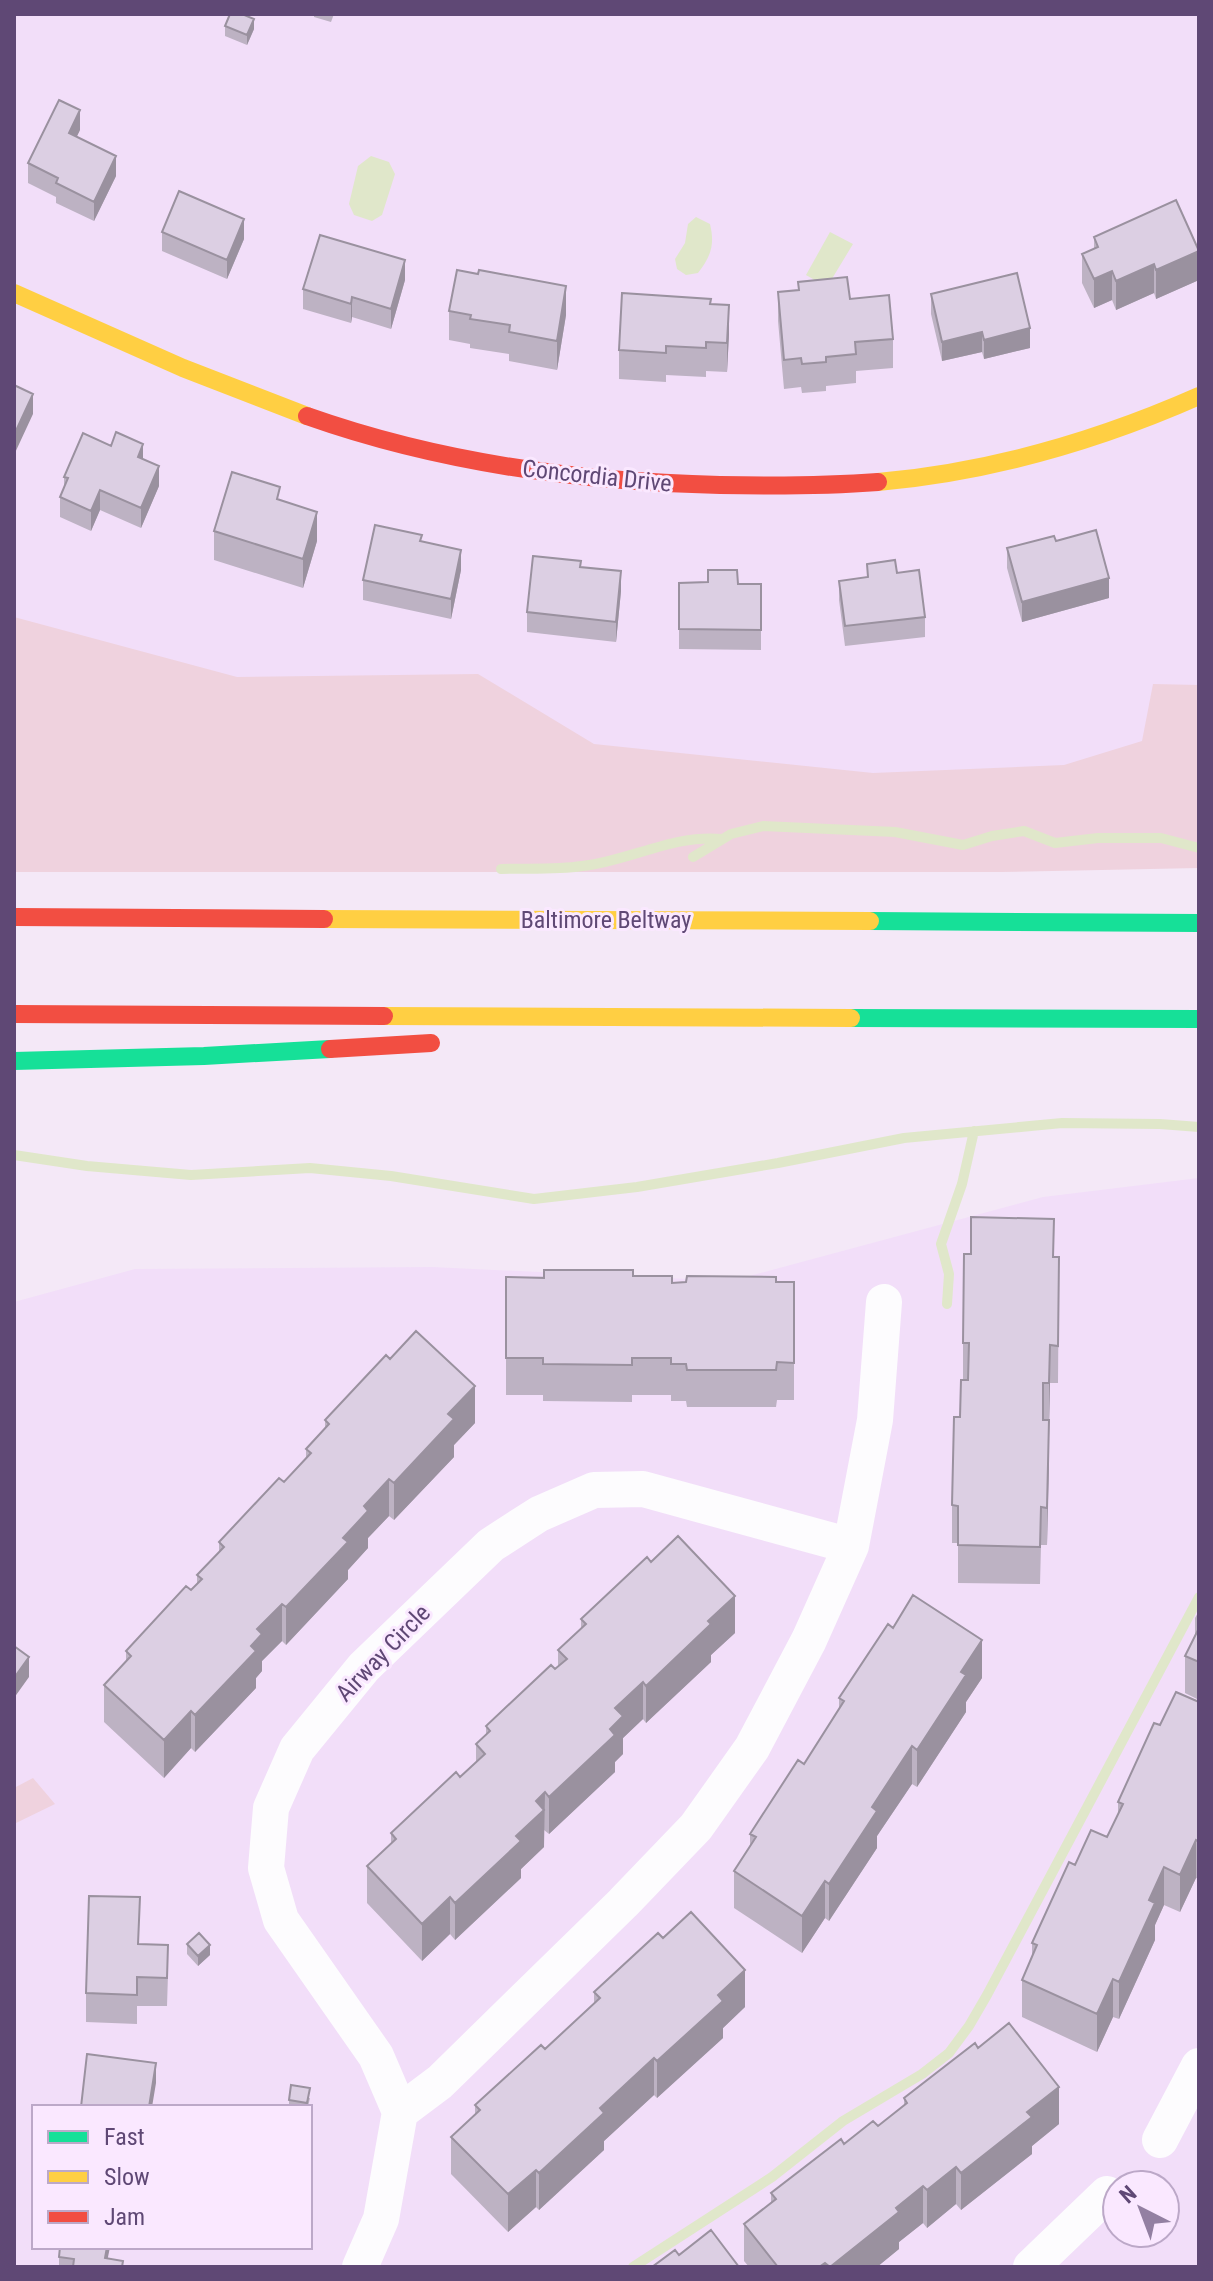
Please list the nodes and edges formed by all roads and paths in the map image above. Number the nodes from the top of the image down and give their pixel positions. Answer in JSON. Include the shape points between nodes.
{"nodes":[{"id":1,"x":14,"y":293,"type":"edge"},
{"id":2,"x":1199,"y":396,"type":"edge"},
{"id":3,"x":14,"y":917,"type":"edge"},
{"id":4,"x":1199,"y":923,"type":"edge"},
{"id":5,"x":14,"y":1014,"type":"edge"},
{"id":6,"x":882,"y":1018,"type":"junction"},
{"id":7,"x":1199,"y":1019,"type":"edge"},
{"id":8,"x":582,"y":1034,"type":"dead end"},
{"id":9,"x":456,"y":1041,"type":"dead end"},
{"id":10,"x":14,"y":1061,"type":"edge"},
{"id":11,"x":884,"y":1302,"type":"dead end"},
{"id":12,"x":851,"y":1546,"type":"junction"},
{"id":13,"x":1199,"y":2066,"type":"edge"},
{"id":14,"x":400,"y":2112,"type":"junction"},
{"id":15,"x":1160,"y":2140,"type":"dead end"},
{"id":16,"x":1101,"y":2200,"type":"edge"},
{"id":17,"x":360,"y":2267,"type":"edge"},
{"id":18,"x":1031,"y":2267,"type":"edge"}],
"edges":[{"from":1,"to":2,"type":"main road","name":"Concordia Drive","via":[[237,391],[360,433],[521,469],[608,480],[764,486],[925,476],[1000,463],[1087,439]]},
{"from":3,"to":4,"type":"main road","name":"Baltimore Beltway"},
{"from":5,"to":6,"type":"main road"},
{"from":6,"to":7,"type":"main road"},
{"from":6,"to":8,"type":"main road"},
{"from":9,"to":10,"type":"main road"},
{"from":11,"to":12,"type":"street","via":[[875,1420]]},
{"from":12,"to":14,"type":"street","via":[[752,1748],[696,1827],[440,2082]]},
{"from":12,"to":14,"type":"street","name":"Airway Circle","via":[[643,1489],[594,1490],[539,1514],[491,1545],[364,1667],[297,1749],[271,1808],[266,1868],[277,1907],[376,2056]]},
{"from":13,"to":15,"type":"street"},
{"from":14,"to":17,"type":"street","via":[[381,2219]]},
{"from":16,"to":18,"type":"street"}]}
